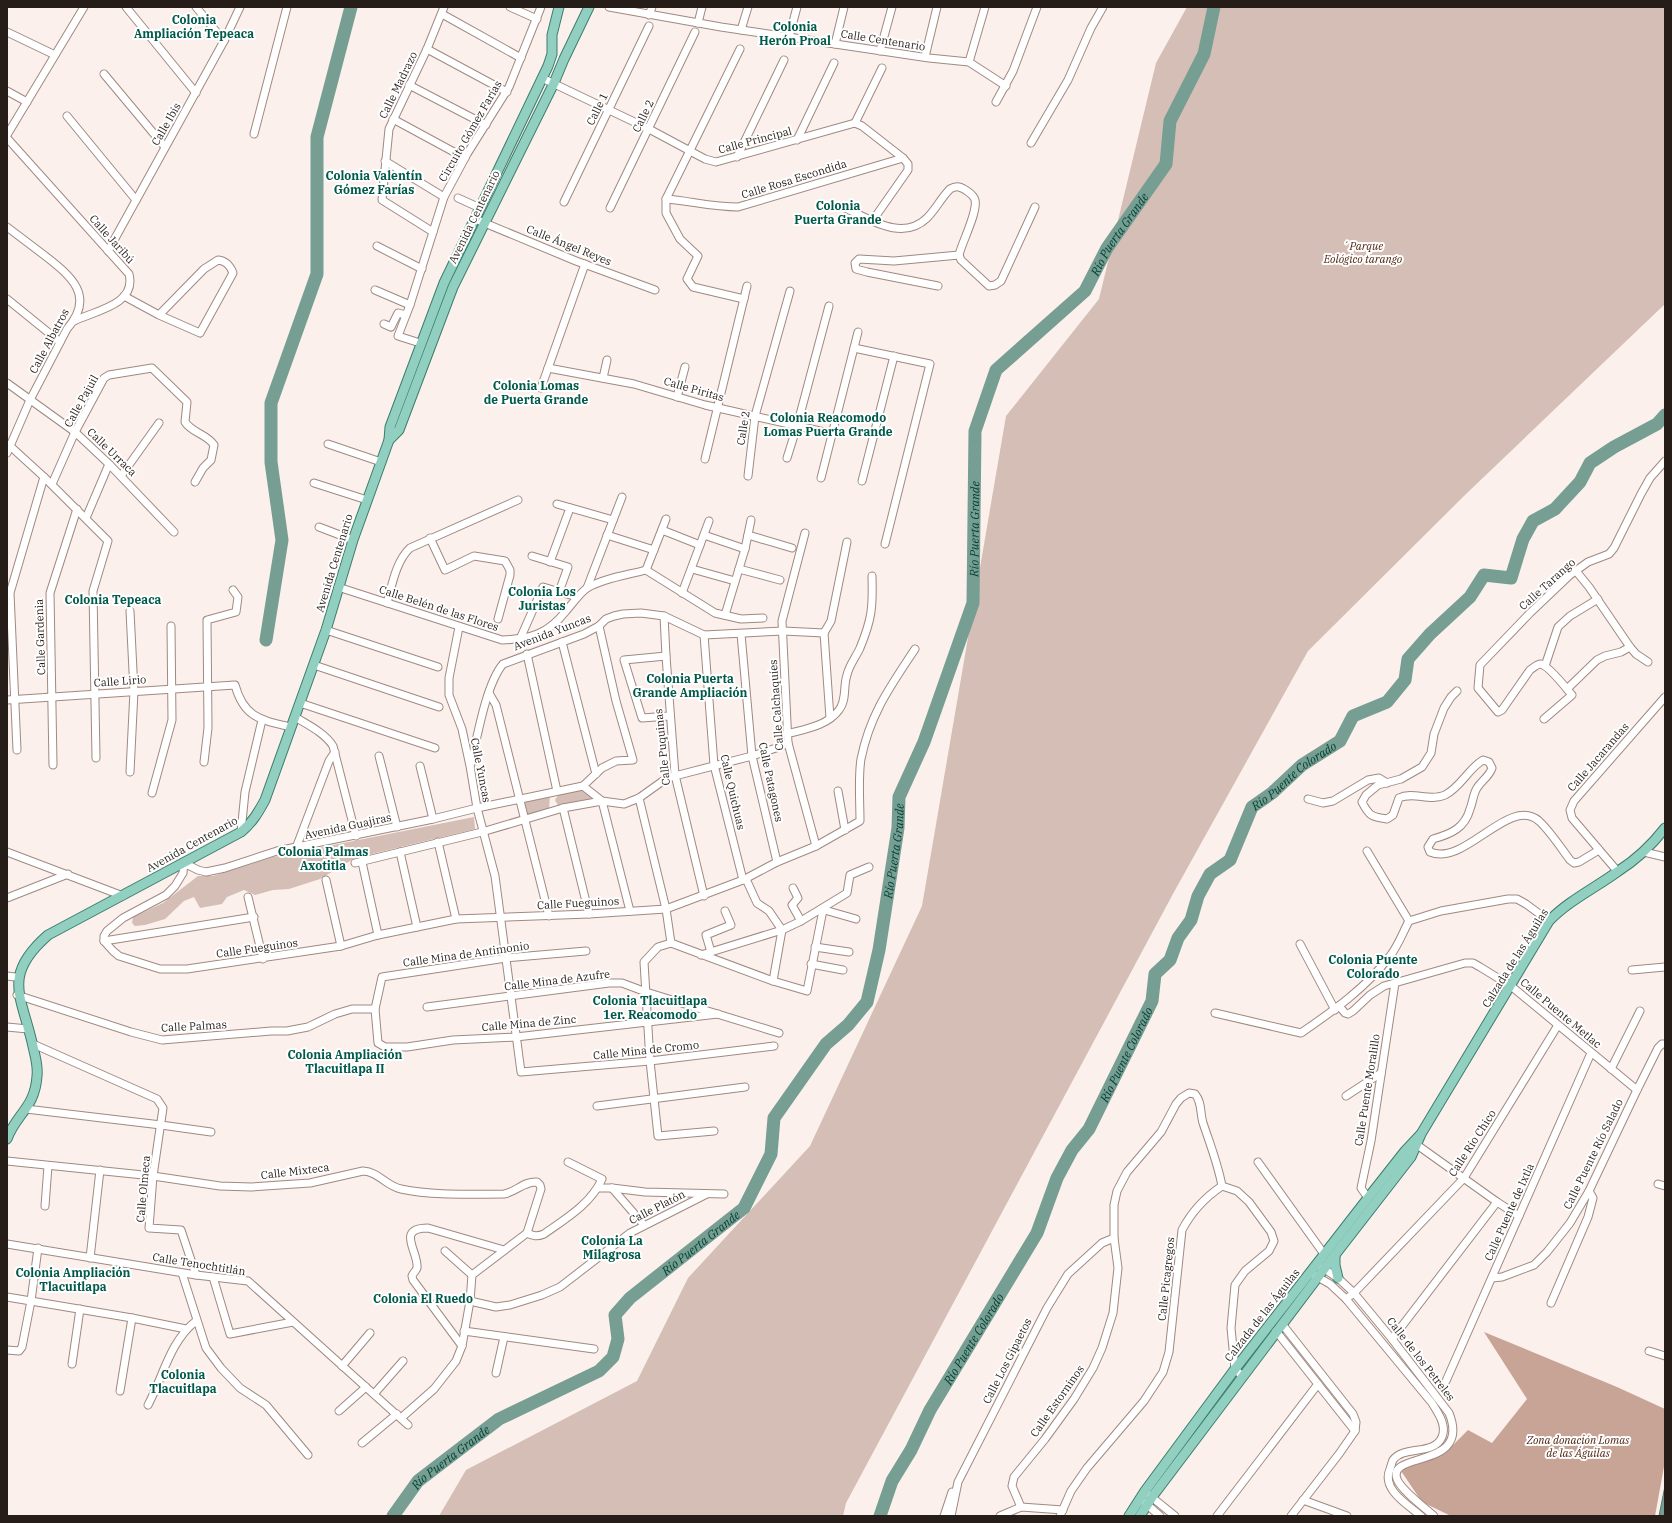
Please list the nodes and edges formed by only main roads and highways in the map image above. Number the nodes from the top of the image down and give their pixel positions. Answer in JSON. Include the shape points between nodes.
{"nodes":[{"id":1,"x":559,"y":7,"type":"edge"},
{"id":2,"x":589,"y":7,"type":"edge"},
{"id":3,"x":552,"y":54,"type":"junction"},
{"id":4,"x":564,"y":59,"type":"junction"},
{"id":5,"x":390,"y":440,"type":"junction"},
{"id":6,"x":1665,"y":828,"type":"edge"},
{"id":7,"x":11,"y":976,"type":"edge"},
{"id":8,"x":10,"y":1126,"type":"edge"},
{"id":9,"x":7,"y":1139,"type":"edge"},
{"id":10,"x":1415,"y":1143,"type":"junction"},
{"id":11,"x":1335,"y":1254,"type":"junction"},
{"id":12,"x":1320,"y":1266,"type":"junction"},
{"id":13,"x":1314,"y":1275,"type":"junction"},
{"id":14,"x":1338,"y":1278,"type":"road end"},
{"id":15,"x":1146,"y":1498,"type":"junction"},
{"id":16,"x":1128,"y":1516,"type":"edge"},
{"id":17,"x":1140,"y":1516,"type":"edge"}],
"edges":[{"from":1,"to":3,"type":"main road","name":"Avenida Centenario","via":[[552,35]]},
{"from":2,"to":4,"type":"main road","name":"Avenida Centenario"},
{"from":3,"to":4,"type":"main road"},
{"from":3,"to":5,"type":"main road","name":"Avenida Centenario","via":[[444,283],[390,428]]},
{"from":4,"to":5,"type":"main road","name":"Avenida Centenario","via":[[452,287],[399,430]]},
{"from":5,"to":7,"type":"main road","name":"Avenida Centenario","via":[[353,540],[300,704],[265,800],[253,820],[241,832],[44,938],[24,957]]},
{"from":6,"to":10,"type":"main road","name":"Calzada de las Águilas","via":[[1644,852],[1559,911],[1549,921]]},
{"from":7,"to":8,"type":"main road","name":"Avenida Centenario","via":[[32,1044],[37,1075],[34,1094],[26,1109]]},
{"from":8,"to":9,"type":"main road","name":"Avenida Centenario"},
{"from":10,"to":11,"type":"main road","name":"Calzada de las Águilas","via":[[1411,1157]]},
{"from":10,"to":12,"type":"main road","name":"Calzada de las Águilas","via":[[1324,1254]]},
{"from":11,"to":12,"type":"main road","name":"Calzada de las Águilas"},
{"from":11,"to":14,"type":"main road"},
{"from":12,"to":13,"type":"main road","name":"Calzada de las Águilas"},
{"from":13,"to":15,"type":"main road","name":"Calzada de las Águilas","via":[[1276,1332]]},
{"from":13,"to":15,"type":"main road","name":"Calzada de las Águilas","via":[[1235,1369]]},
{"from":15,"to":16,"type":"main road","name":"Calzada de las Águilas"},
{"from":15,"to":17,"type":"main road","name":"Calzada de las Águilas"}]}
